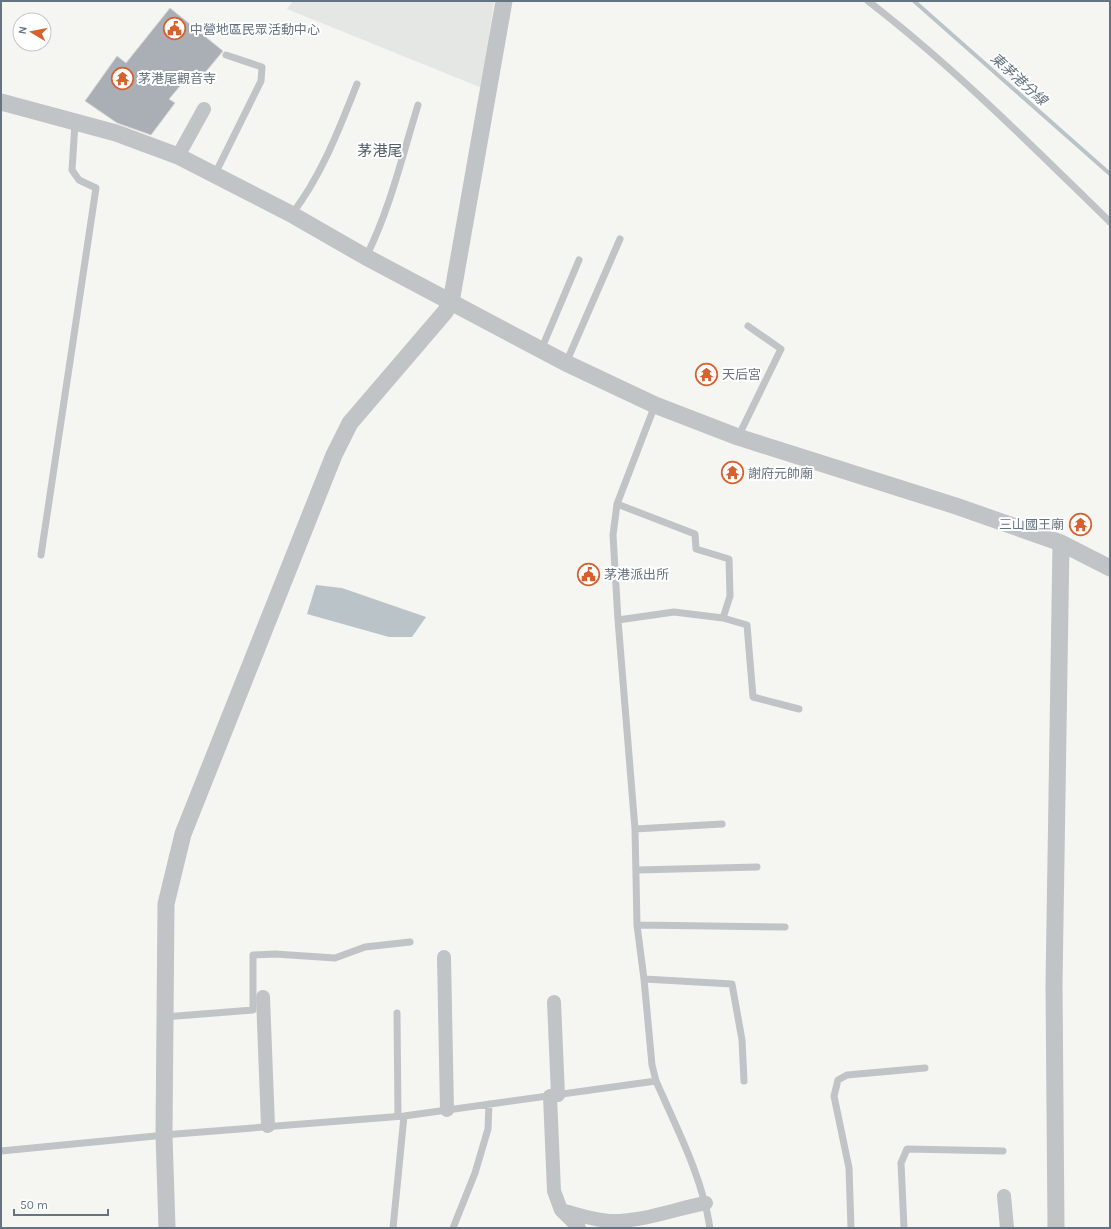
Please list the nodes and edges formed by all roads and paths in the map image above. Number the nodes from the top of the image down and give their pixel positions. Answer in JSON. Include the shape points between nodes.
{"nodes":[{"id":1,"x":504,"y":1,"type":"edge"},
{"id":2,"x":868,"y":1,"type":"edge"},
{"id":3,"x":226,"y":55,"type":"dead end"},
{"id":4,"x":357,"y":84,"type":"dead end"},
{"id":5,"x":1,"y":102,"type":"edge"},
{"id":6,"x":418,"y":105,"type":"dead end"},
{"id":7,"x":204,"y":109,"type":"dead end"},
{"id":8,"x":75,"y":123,"type":"junction"},
{"id":9,"x":178,"y":156,"type":"junction"},
{"id":10,"x":215,"y":174,"type":"junction"},
{"id":11,"x":291,"y":214,"type":"junction"},
{"id":12,"x":1110,"y":222,"type":"edge"},
{"id":13,"x":620,"y":239,"type":"dead end"},
{"id":14,"x":366,"y":257,"type":"junction"},
{"id":15,"x":579,"y":260,"type":"dead end"},
{"id":16,"x":451,"y":302,"type":"junction"},
{"id":17,"x":748,"y":326,"type":"dead end"},
{"id":18,"x":541,"y":350,"type":"junction"},
{"id":19,"x":566,"y":363,"type":"junction"},
{"id":20,"x":655,"y":405,"type":"junction"},
{"id":21,"x":738,"y":437,"type":"junction"},
{"id":22,"x":617,"y":504,"type":"junction"},
{"id":23,"x":1061,"y":543,"type":"junction"},
{"id":24,"x":41,"y":555,"type":"dead end"},
{"id":25,"x":1110,"y":568,"type":"edge"},
{"id":26,"x":723,"y":618,"type":"junction"},
{"id":27,"x":618,"y":620,"type":"junction"},
{"id":28,"x":799,"y":709,"type":"dead end"},
{"id":29,"x":722,"y":824,"type":"dead end"},
{"id":30,"x":635,"y":829,"type":"junction"},
{"id":31,"x":757,"y":867,"type":"dead end"},
{"id":32,"x":637,"y":870,"type":"junction"},
{"id":33,"x":637,"y":925,"type":"junction"},
{"id":34,"x":785,"y":927,"type":"dead end"},
{"id":35,"x":410,"y":942,"type":"dead end"},
{"id":36,"x":444,"y":957,"type":"dead end"},
{"id":37,"x":644,"y":979,"type":"junction"},
{"id":38,"x":263,"y":997,"type":"dead end"},
{"id":39,"x":554,"y":1002,"type":"dead end"},
{"id":40,"x":397,"y":1013,"type":"dead end"},
{"id":41,"x":164,"y":1017,"type":"junction"},
{"id":42,"x":925,"y":1068,"type":"dead end"},
{"id":43,"x":744,"y":1081,"type":"dead end"},
{"id":44,"x":656,"y":1082,"type":"junction"},
{"id":45,"x":554,"y":1095,"type":"junction"},
{"id":46,"x":488,"y":1104,"type":"junction"},
{"id":47,"x":447,"y":1110,"type":"junction"},
{"id":48,"x":401,"y":1116,"type":"junction"},
{"id":49,"x":268,"y":1126,"type":"junction"},
{"id":50,"x":164,"y":1135,"type":"junction"},
{"id":51,"x":1,"y":1151,"type":"edge"},
{"id":52,"x":1003,"y":1151,"type":"dead end"},
{"id":53,"x":1004,"y":1196,"type":"dead end"},
{"id":54,"x":706,"y":1202,"type":"junction"},
{"id":55,"x":561,"y":1210,"type":"junction"},
{"id":56,"x":167,"y":1228,"type":"edge"},
{"id":57,"x":393,"y":1228,"type":"edge"},
{"id":58,"x":453,"y":1228,"type":"edge"},
{"id":59,"x":579,"y":1228,"type":"edge"},
{"id":60,"x":710,"y":1228,"type":"edge"},
{"id":61,"x":851,"y":1228,"type":"edge"},
{"id":62,"x":904,"y":1228,"type":"edge"},
{"id":63,"x":1007,"y":1228,"type":"edge"},
{"id":64,"x":1056,"y":1228,"type":"edge"}],
"edges":[{"from":1,"to":16,"type":"street"},
{"from":2,"to":12,"type":"lane","via":[[914,36]]},
{"from":3,"to":10,"type":"lane","via":[[262,68],[261,81]]},
{"from":4,"to":11,"type":"lane","via":[[326,160]]},
{"from":5,"to":8,"type":"street"},
{"from":6,"to":14,"type":"lane","via":[[380,230]]},
{"from":7,"to":9,"type":"street"},
{"from":8,"to":9,"type":"street","via":[[116,133]]},
{"from":8,"to":24,"type":"lane","via":[[72,170],[79,180],[96,188]]},
{"from":9,"to":10,"type":"street"},
{"from":10,"to":11,"type":"street"},
{"from":11,"to":14,"type":"street"},
{"from":13,"to":19,"type":"lane"},
{"from":14,"to":16,"type":"street"},
{"from":15,"to":18,"type":"lane"},
{"from":16,"to":18,"type":"street"},
{"from":16,"to":41,"type":"street","via":[[350,423],[331,463],[183,834],[166,904]]},
{"from":17,"to":21,"type":"lane","via":[[781,349]]},
{"from":18,"to":19,"type":"street"},
{"from":19,"to":20,"type":"street"},
{"from":20,"to":21,"type":"street"},
{"from":20,"to":22,"type":"lane"},
{"from":21,"to":23,"type":"street","via":[[956,506]]},
{"from":22,"to":26,"type":"lane","via":[[695,534],[696,549],[729,559],[730,596]]},
{"from":22,"to":27,"type":"lane","via":[[613,535]]},
{"from":23,"to":25,"type":"street"},
{"from":23,"to":64,"type":"street","via":[[1054,985]]},
{"from":26,"to":27,"type":"lane","via":[[674,612]]},
{"from":26,"to":28,"type":"lane","via":[[747,625],[753,697]]},
{"from":27,"to":30,"type":"lane"},
{"from":29,"to":30,"type":"lane"},
{"from":30,"to":32,"type":"lane"},
{"from":31,"to":32,"type":"lane"},
{"from":32,"to":33,"type":"lane"},
{"from":33,"to":34,"type":"lane"},
{"from":33,"to":37,"type":"lane"},
{"from":35,"to":41,"type":"lane","via":[[366,947],[335,958],[253,955],[252,1010]]},
{"from":36,"to":47,"type":"street"},
{"from":37,"to":43,"type":"lane","via":[[732,984],[742,1040]]},
{"from":37,"to":44,"type":"lane","via":[[652,1065]]},
{"from":38,"to":49,"type":"street"},
{"from":39,"to":45,"type":"street"},
{"from":40,"to":48,"type":"lane"},
{"from":41,"to":50,"type":"street"},
{"from":42,"to":61,"type":"lane","via":[[847,1075],[838,1080],[834,1096],[849,1168]]},
{"from":44,"to":45,"type":"lane"},
{"from":44,"to":54,"type":"lane","via":[[700,1181]]},
{"from":45,"to":46,"type":"lane"},
{"from":45,"to":55,"type":"street","via":[[554,1191]]},
{"from":46,"to":47,"type":"lane"},
{"from":46,"to":58,"type":"lane","via":[[488,1129],[475,1173]]},
{"from":47,"to":48,"type":"lane"},
{"from":48,"to":49,"type":"lane"},
{"from":48,"to":57,"type":"lane"},
{"from":49,"to":50,"type":"lane"},
{"from":50,"to":51,"type":"lane"},
{"from":50,"to":56,"type":"street"},
{"from":52,"to":62,"type":"lane","via":[[907,1149],[901,1163]]},
{"from":53,"to":63,"type":"street"},
{"from":54,"to":55,"type":"street","via":[[650,1218],[611,1221]]},
{"from":54,"to":60,"type":"lane"},
{"from":55,"to":59,"type":"street"}]}
